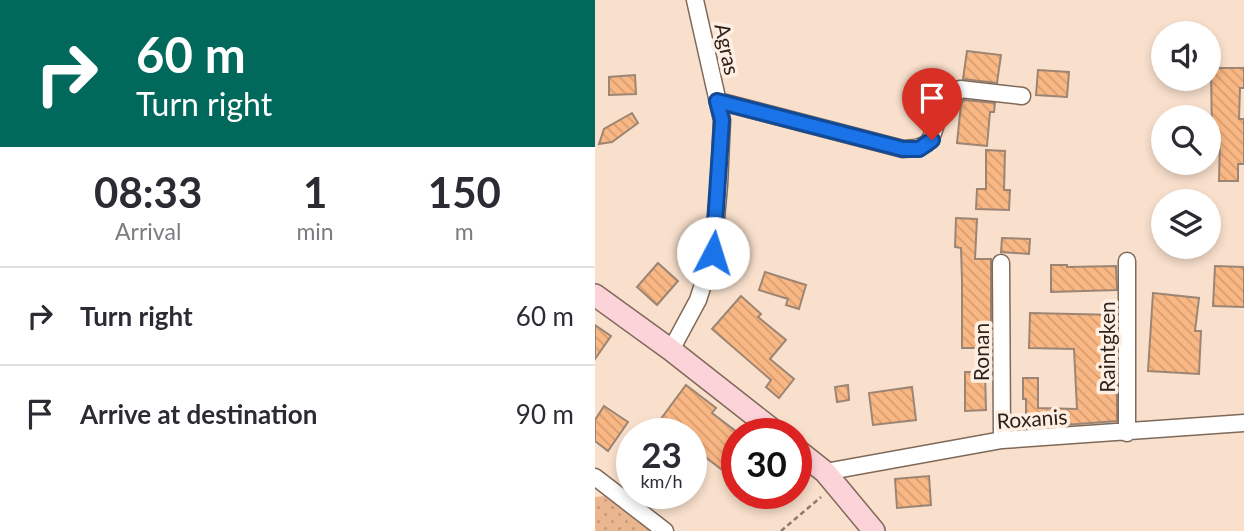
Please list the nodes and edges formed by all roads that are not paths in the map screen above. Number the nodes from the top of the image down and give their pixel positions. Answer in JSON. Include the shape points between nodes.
{"nodes":[{"id":1,"x":695,"y":0,"type":"edge"},
{"id":2,"x":1022,"y":96,"type":"dead end"},
{"id":3,"x":717,"y":101,"type":"junction"},
{"id":4,"x":1128,"y":261,"type":"dead end"},
{"id":5,"x":1001,"y":263,"type":"dead end"},
{"id":6,"x":595,"y":295,"type":"edge"},
{"id":7,"x":671,"y":350,"type":"junction"},
{"id":8,"x":758,"y":418,"type":"edge"},
{"id":9,"x":1244,"y":423,"type":"edge"},
{"id":10,"x":1127,"y":433,"type":"junction"},
{"id":11,"x":1002,"y":440,"type":"junction"},
{"id":12,"x":812,"y":462,"type":"edge"},
{"id":13,"x":595,"y":478,"type":"edge"},
{"id":14,"x":831,"y":478,"type":"junction"},
{"id":15,"x":665,"y":531,"type":"edge"},
{"id":16,"x":874,"y":531,"type":"edge"}],
"edges":[{"from":1,"to":3,"type":"street","name":"Agras"},
{"from":2,"to":3,"type":"street","via":[[960,89],[941,112],[932,140],[919,149],[903,149]]},
{"from":3,"to":7,"type":"street","name":"Agras","via":[[722,120],[713,253],[698,300]]},
{"from":4,"to":10,"type":"street","name":"Raintgken"},
{"from":5,"to":11,"type":"street","name":"Ronan"},
{"from":6,"to":7,"type":"street"},
{"from":7,"to":8,"type":"street"},
{"from":9,"to":10,"type":"street","name":"Roxanis"},
{"from":10,"to":11,"type":"street","name":"Roxanis"},
{"from":11,"to":14,"type":"street","name":"Roxanis"},
{"from":12,"to":14,"type":"street"},
{"from":13,"to":15,"type":"street"},
{"from":14,"to":16,"type":"street"}]}
